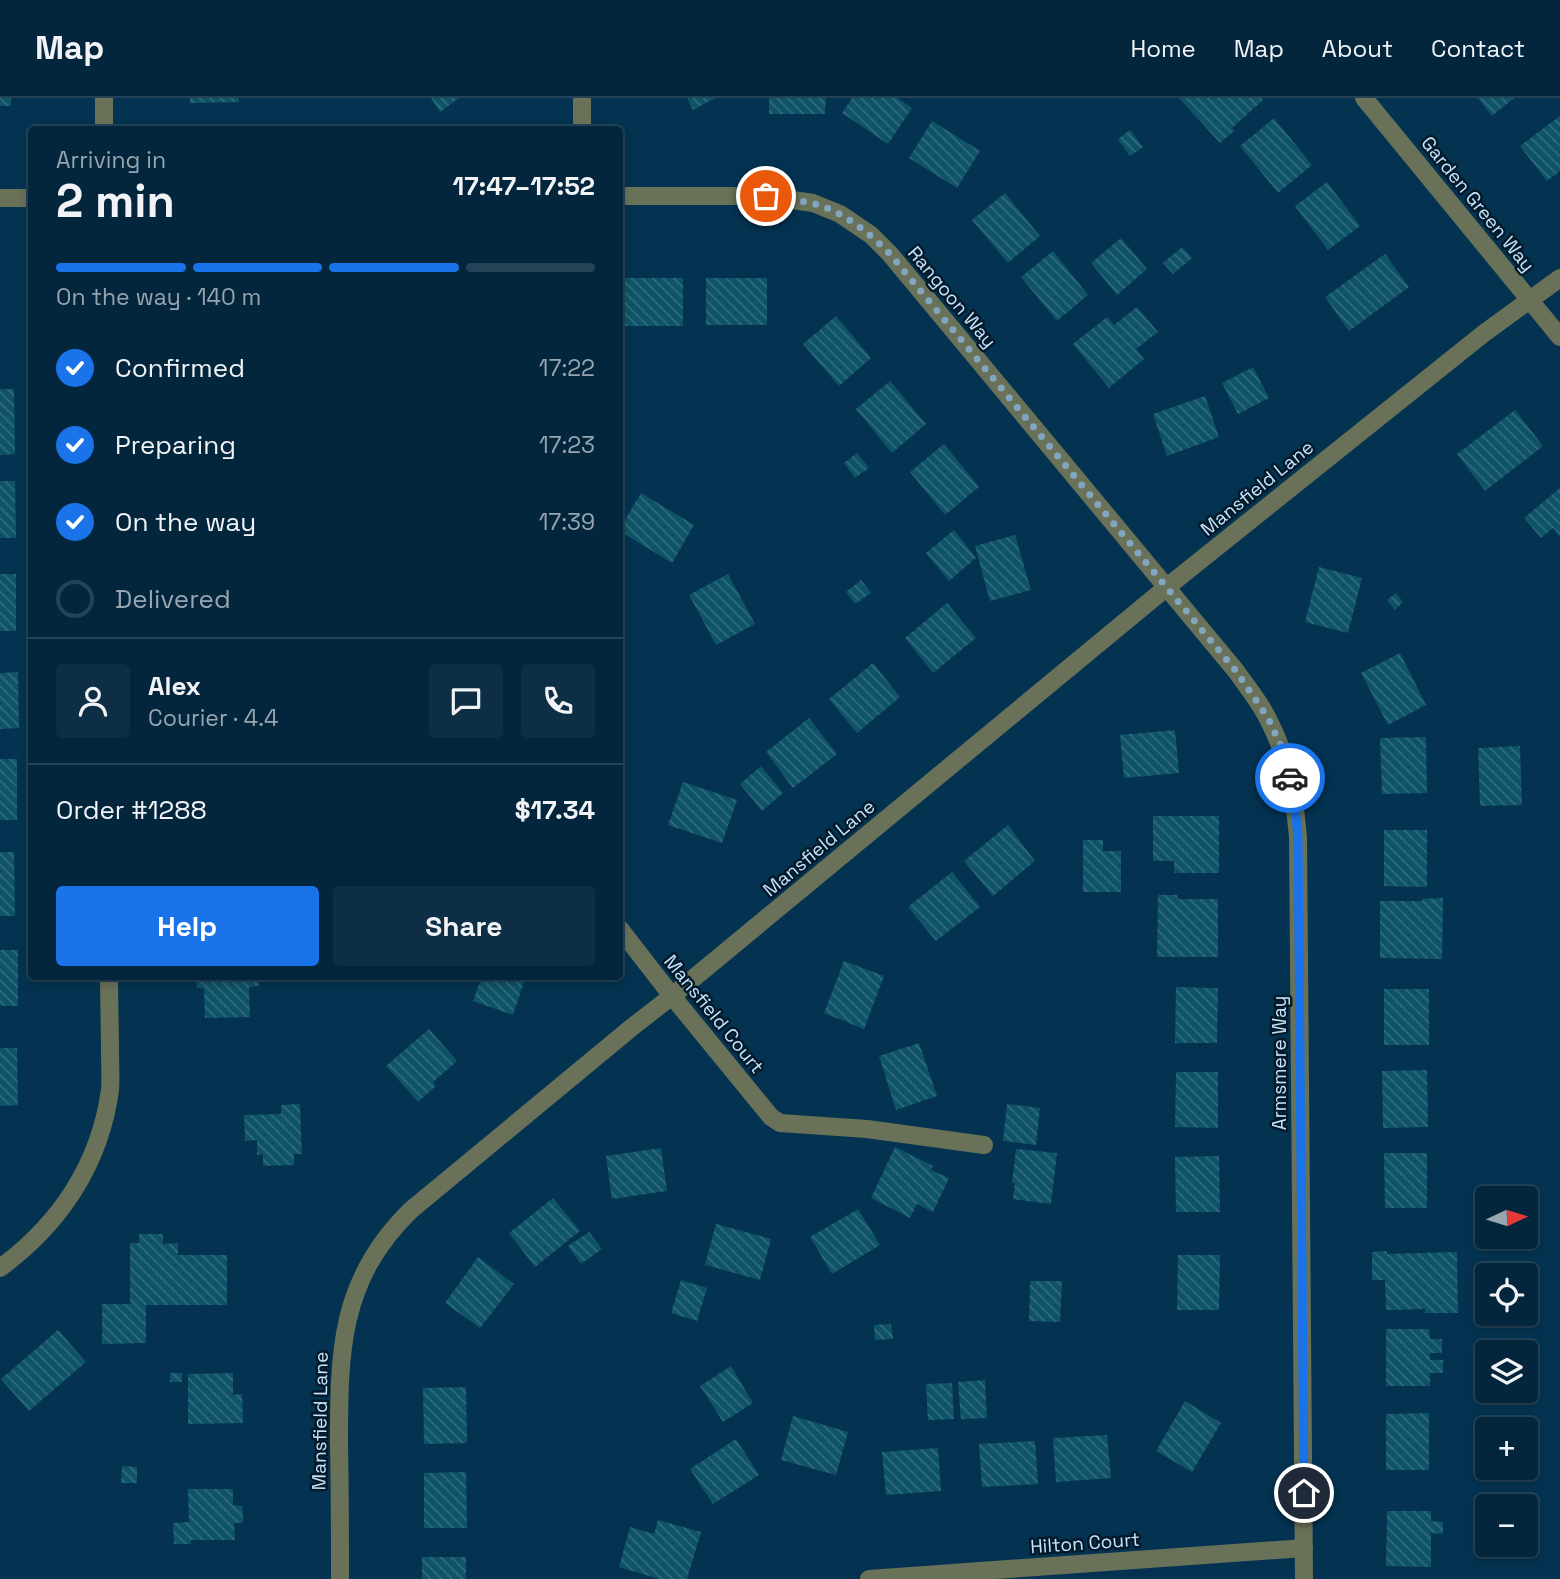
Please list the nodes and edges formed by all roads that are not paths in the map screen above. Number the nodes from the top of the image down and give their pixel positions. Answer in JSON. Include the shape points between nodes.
{"nodes":[{"id":1,"x":104,"y":98,"type":"edge"},
{"id":2,"x":582,"y":98,"type":"edge"},
{"id":3,"x":1364,"y":98,"type":"edge"},
{"id":4,"x":104,"y":126,"type":"edge"},
{"id":5,"x":582,"y":126,"type":"edge"},
{"id":6,"x":623,"y":196,"type":"edge"},
{"id":7,"x":0,"y":198,"type":"edge"},
{"id":8,"x":28,"y":198,"type":"edge"},
{"id":9,"x":1560,"y":278,"type":"edge"},
{"id":10,"x":1530,"y":300,"type":"junction"},
{"id":11,"x":1560,"y":337,"type":"edge"},
{"id":12,"x":1167,"y":587,"type":"junction"},
{"id":13,"x":623,"y":933,"type":"edge"},
{"id":14,"x":109,"y":980,"type":"edge"},
{"id":15,"x":672,"y":996,"type":"junction"},
{"id":16,"x":984,"y":1145,"type":"dead end"},
{"id":17,"x":0,"y":1268,"type":"edge"},
{"id":18,"x":1304,"y":1548,"type":"junction"},
{"id":19,"x":340,"y":1579,"type":"edge"},
{"id":20,"x":869,"y":1579,"type":"edge"},
{"id":21,"x":1304,"y":1579,"type":"edge"}],
"edges":[{"from":1,"to":4,"type":"street"},
{"from":2,"to":5,"type":"street"},
{"from":3,"to":10,"type":"street","name":"Garden Green Way"},
{"from":6,"to":12,"type":"street","name":"Rangoon Way","via":[[766,196],[840,214],[871,235]]},
{"from":7,"to":8,"type":"street"},
{"from":9,"to":10,"type":"street","name":"Mansfield Lane"},
{"from":10,"to":11,"type":"street","name":"Garden Green Way"},
{"from":10,"to":12,"type":"street","name":"Mansfield Lane"},
{"from":12,"to":15,"type":"street","name":"Mansfield Lane"},
{"from":12,"to":18,"type":"street","name":"Armsmere Way","via":[[1268,718],[1293,787],[1298,837]]},
{"from":13,"to":15,"type":"street","name":"Mansfield Court"},
{"from":14,"to":17,"type":"street","via":[[110,1086],[96,1149],[63,1206],[39,1235]]},
{"from":15,"to":16,"type":"street","name":"Mansfield Court","via":[[780,1123]]},
{"from":15,"to":19,"type":"street","name":"Mansfield Lane","via":[[411,1210],[374,1252],[359,1280],[343,1337]]},
{"from":18,"to":20,"type":"street","name":"Hilton Court"},
{"from":18,"to":21,"type":"street","name":"Armsmere Way"}]}
